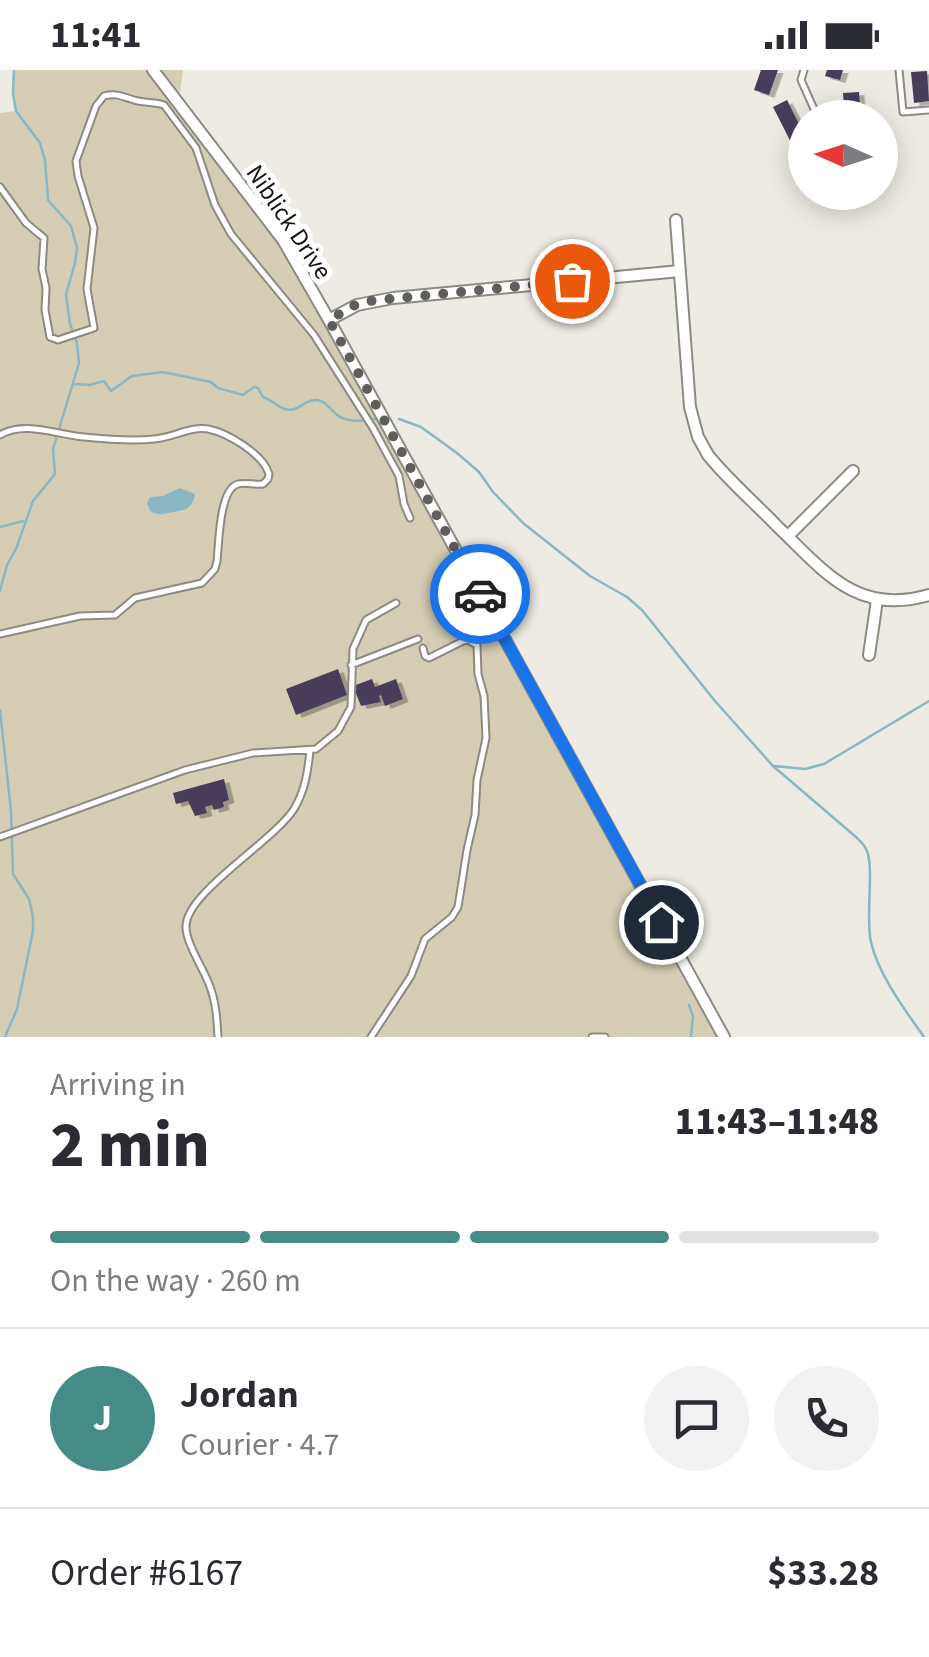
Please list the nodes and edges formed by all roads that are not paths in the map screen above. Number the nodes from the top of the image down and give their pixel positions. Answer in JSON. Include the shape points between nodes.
{"nodes":[{"id":1,"x":154,"y":70,"type":"edge"},
{"id":2,"x":804,"y":70,"type":"edge"},
{"id":3,"x":899,"y":70,"type":"edge"},
{"id":4,"x":810,"y":100,"type":"edge"},
{"id":5,"x":929,"y":110,"type":"edge"},
{"id":6,"x":0,"y":187,"type":"edge"},
{"id":7,"x":676,"y":220,"type":"dead end"},
{"id":8,"x":680,"y":271,"type":"junction"},
{"id":9,"x":329,"y":320,"type":"junction"},
{"id":10,"x":0,"y":435,"type":"edge"},
{"id":11,"x":853,"y":471,"type":"dead end"},
{"id":12,"x":410,"y":518,"type":"dead end"},
{"id":13,"x":788,"y":536,"type":"junction"},
{"id":14,"x":929,"y":595,"type":"edge"},
{"id":15,"x":877,"y":600,"type":"junction"},
{"id":16,"x":396,"y":602,"type":"dead end"},
{"id":17,"x":0,"y":634,"type":"edge"},
{"id":18,"x":418,"y":639,"type":"dead end"},
{"id":19,"x":423,"y":648,"type":"dead end"},
{"id":20,"x":870,"y":655,"type":"dead end"},
{"id":21,"x":351,"y":665,"type":"junction"},
{"id":22,"x":310,"y":750,"type":"junction"},
{"id":23,"x":0,"y":837,"type":"edge"},
{"id":24,"x":218,"y":1037,"type":"edge"},
{"id":25,"x":371,"y":1037,"type":"edge"},
{"id":26,"x":592,"y":1037,"type":"edge"},
{"id":27,"x":605,"y":1037,"type":"edge"},
{"id":28,"x":724,"y":1037,"type":"edge"}],
"edges":[{"from":1,"to":9,"type":"street","name":"Niblick Drive","via":[[283,240]]},
{"from":2,"to":4,"type":"lane"},
{"from":3,"to":5,"type":"lane","via":[[903,112]]},
{"from":6,"to":12,"type":"lane","via":[[44,238],[52,339],[92,329],[87,289],[94,236],[76,160],[108,94],[161,103],[190,139],[223,220],[363,411],[398,476]]},
{"from":7,"to":8,"type":"street"},
{"from":8,"to":9,"type":"street","via":[[393,298],[357,304]]},
{"from":8,"to":13,"type":"street","via":[[688,394],[698,437]]},
{"from":9,"to":28,"type":"street","name":"Niblick Drive"},
{"from":10,"to":17,"type":"lane","via":[[17,428],[156,439],[208,429],[255,455],[268,479],[229,490],[215,569],[202,584],[135,598],[110,616]]},
{"from":11,"to":13,"type":"street"},
{"from":13,"to":15,"type":"street","via":[[836,582]]},
{"from":14,"to":15,"type":"street"},
{"from":15,"to":20,"type":"street"},
{"from":16,"to":21,"type":"lane","via":[[366,620]]},
{"from":18,"to":21,"type":"lane"},
{"from":19,"to":25,"type":"lane","via":[[429,658],[463,641],[477,645],[486,738],[458,907],[425,938],[411,976]]},
{"from":21,"to":22,"type":"lane","via":[[348,715]]},
{"from":22,"to":23,"type":"lane","via":[[215,762]]},
{"from":22,"to":24,"type":"lane","via":[[291,814],[208,889],[186,923],[213,995]]},
{"from":26,"to":27,"type":"lane"}]}
